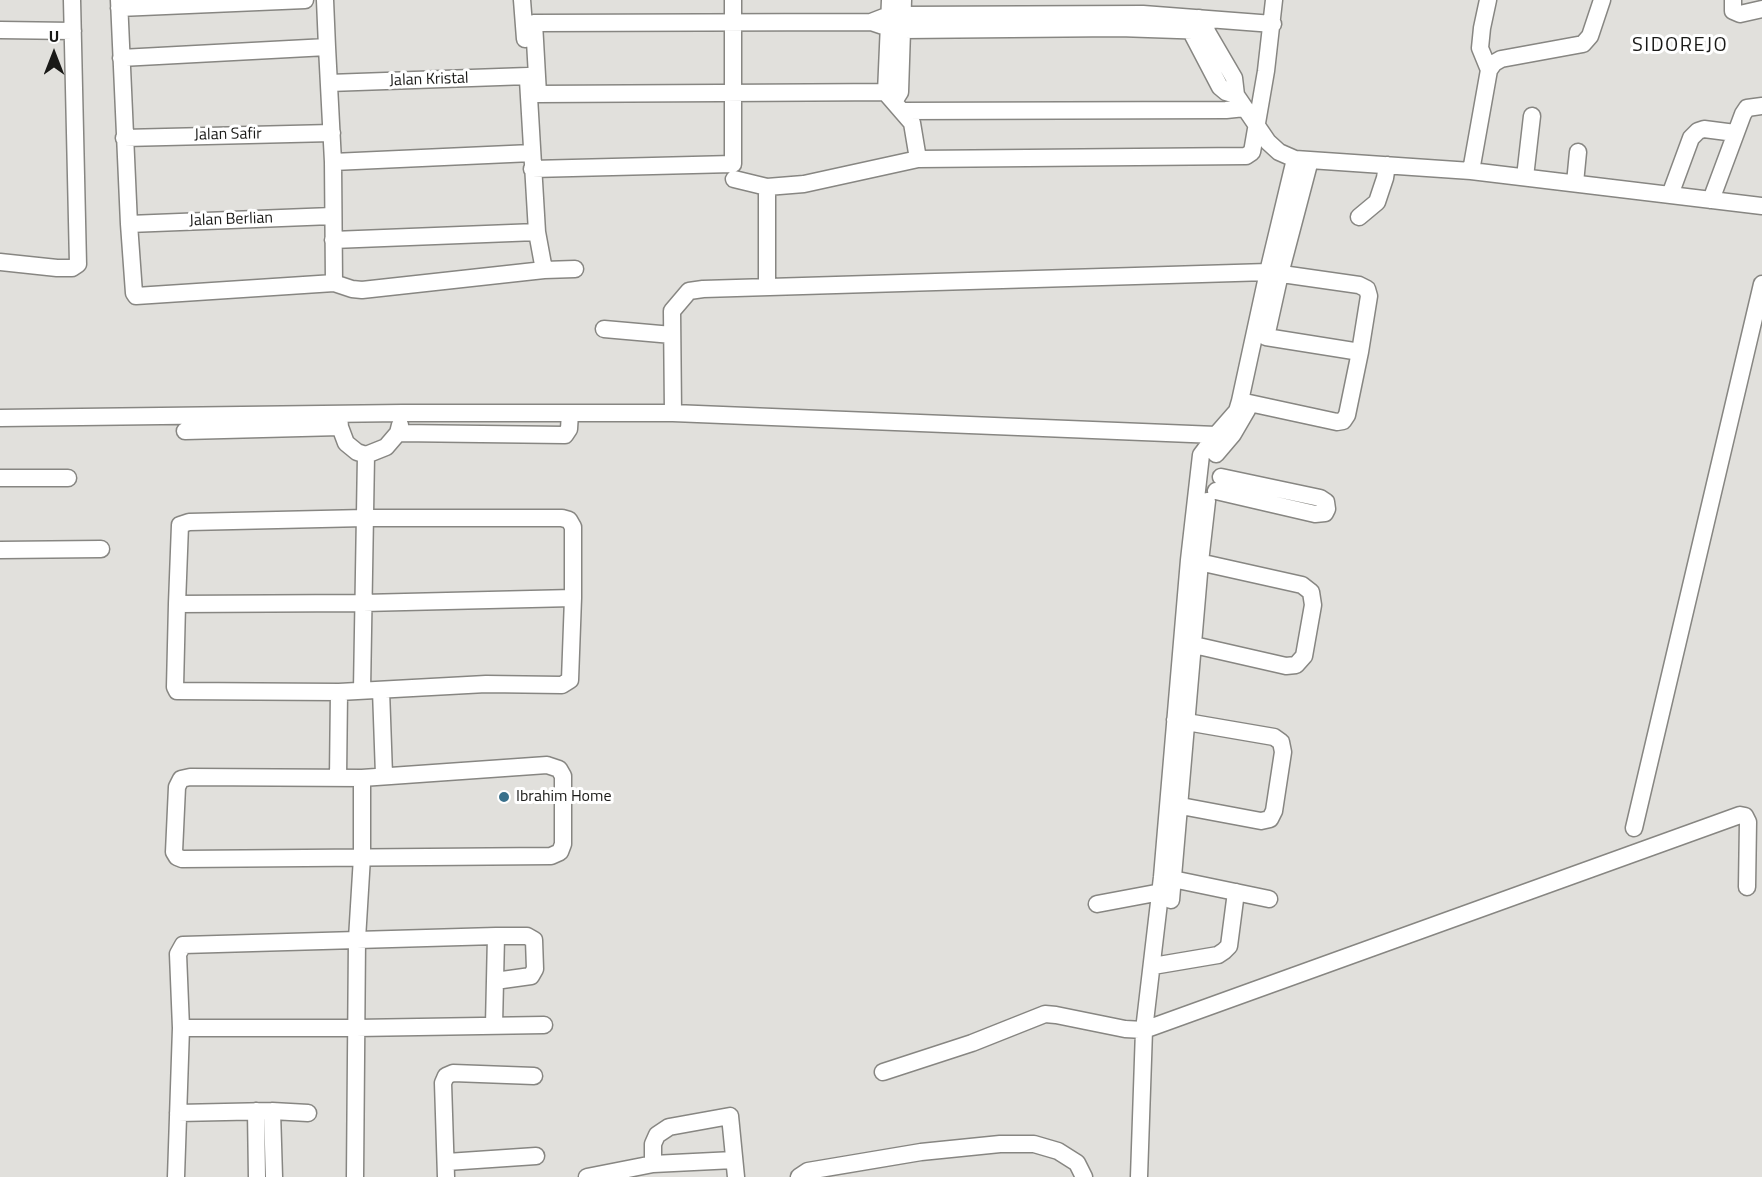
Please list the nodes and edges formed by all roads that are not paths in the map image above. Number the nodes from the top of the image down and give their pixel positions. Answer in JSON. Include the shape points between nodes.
{"nodes":[{"id":1,"x":72,"y":0,"type":"edge"},
{"id":2,"x":305,"y":0,"type":"edge"},
{"id":3,"x":325,"y":0,"type":"edge"},
{"id":4,"x":522,"y":0,"type":"edge"},
{"id":5,"x":733,"y":0,"type":"edge"},
{"id":6,"x":1274,"y":0,"type":"edge"},
{"id":7,"x":1488,"y":0,"type":"edge"},
{"id":8,"x":1602,"y":0,"type":"edge"},
{"id":9,"x":1733,"y":0,"type":"edge"},
{"id":10,"x":119,"y":4,"type":"edge"},
{"id":11,"x":1143,"y":7,"type":"edge"},
{"id":12,"x":1762,"y":9,"type":"edge"},
{"id":13,"x":896,"y":15,"type":"edge"},
{"id":14,"x":1119,"y":21,"type":"junction"},
{"id":15,"x":733,"y":22,"type":"junction"},
{"id":16,"x":1195,"y":24,"type":"junction"},
{"id":17,"x":1273,"y":24,"type":"junction"},
{"id":18,"x":0,"y":30,"type":"edge"},
{"id":19,"x":73,"y":31,"type":"junction"},
{"id":20,"x":327,"y":47,"type":"junction"},
{"id":21,"x":121,"y":58,"type":"junction"},
{"id":22,"x":1489,"y":70,"type":"junction"},
{"id":23,"x":528,"y":76,"type":"junction"},
{"id":24,"x":329,"y":83,"type":"junction"},
{"id":25,"x":733,"y":94,"type":"junction"},
{"id":26,"x":895,"y":100,"type":"junction"},
{"id":27,"x":1241,"y":102,"type":"junction"},
{"id":28,"x":1762,"y":106,"type":"edge"},
{"id":29,"x":1532,"y":116,"type":"dead end"},
{"id":30,"x":1256,"y":123,"type":"junction"},
{"id":31,"x":332,"y":133,"type":"junction"},
{"id":32,"x":1735,"y":133,"type":"junction"},
{"id":33,"x":124,"y":138,"type":"junction"},
{"id":34,"x":1578,"y":152,"type":"dead end"},
{"id":35,"x":918,"y":159,"type":"junction"},
{"id":36,"x":1302,"y":159,"type":"junction"},
{"id":37,"x":532,"y":161,"type":"junction"},
{"id":38,"x":333,"y":162,"type":"junction"},
{"id":39,"x":1387,"y":165,"type":"junction"},
{"id":40,"x":1471,"y":171,"type":"junction"},
{"id":41,"x":1525,"y":177,"type":"junction"},
{"id":42,"x":734,"y":179,"type":"dead end"},
{"id":43,"x":1575,"y":183,"type":"junction"},
{"id":44,"x":767,"y":187,"type":"junction"},
{"id":45,"x":1670,"y":195,"type":"junction"},
{"id":46,"x":1711,"y":200,"type":"junction"},
{"id":47,"x":1762,"y":206,"type":"edge"},
{"id":48,"x":332,"y":216,"type":"junction"},
{"id":49,"x":1359,"y":217,"type":"dead end"},
{"id":50,"x":129,"y":224,"type":"junction"},
{"id":51,"x":537,"y":232,"type":"junction"},
{"id":52,"x":333,"y":240,"type":"junction"},
{"id":53,"x":0,"y":261,"type":"edge"},
{"id":54,"x":575,"y":269,"type":"dead end"},
{"id":55,"x":544,"y":270,"type":"junction"},
{"id":56,"x":1274,"y":273,"type":"junction"},
{"id":57,"x":334,"y":283,"type":"junction"},
{"id":58,"x":1762,"y":284,"type":"edge"},
{"id":59,"x":767,"y":286,"type":"junction"},
{"id":60,"x":604,"y":329,"type":"dead end"},
{"id":61,"x":672,"y":335,"type":"junction"},
{"id":62,"x":1266,"y":338,"type":"junction"},
{"id":63,"x":1360,"y":352,"type":"junction"},
{"id":64,"x":1246,"y":402,"type":"junction"},
{"id":65,"x":403,"y":413,"type":"junction"},
{"id":66,"x":570,"y":413,"type":"junction"},
{"id":67,"x":673,"y":413,"type":"junction"},
{"id":68,"x":0,"y":418,"type":"edge"},
{"id":69,"x":339,"y":420,"type":"junction"},
{"id":70,"x":185,"y":431,"type":"dead end"},
{"id":71,"x":398,"y":434,"type":"junction"},
{"id":72,"x":1213,"y":444,"type":"junction"},
{"id":73,"x":366,"y":455,"type":"junction"},
{"id":74,"x":0,"y":478,"type":"edge"},
{"id":75,"x":68,"y":478,"type":"dead end"},
{"id":76,"x":1210,"y":493,"type":"junction"},
{"id":77,"x":365,"y":518,"type":"junction"},
{"id":78,"x":101,"y":549,"type":"dead end"},
{"id":79,"x":0,"y":550,"type":"edge"},
{"id":80,"x":1194,"y":561,"type":"junction"},
{"id":81,"x":573,"y":598,"type":"junction"},
{"id":82,"x":363,"y":603,"type":"junction"},
{"id":83,"x":177,"y":604,"type":"junction"},
{"id":84,"x":1194,"y":645,"type":"junction"},
{"id":85,"x":362,"y":690,"type":"junction"},
{"id":86,"x":381,"y":690,"type":"junction"},
{"id":87,"x":339,"y":692,"type":"junction"},
{"id":88,"x":1180,"y":721,"type":"junction"},
{"id":89,"x":384,"y":776,"type":"junction"},
{"id":90,"x":338,"y":778,"type":"junction"},
{"id":91,"x":362,"y":778,"type":"junction"},
{"id":92,"x":1181,"y":806,"type":"junction"},
{"id":93,"x":1634,"y":828,"type":"dead end"},
{"id":94,"x":362,"y":857,"type":"junction"},
{"id":95,"x":1165,"y":882,"type":"junction"},
{"id":96,"x":1747,"y":887,"type":"dead end"},
{"id":97,"x":1236,"y":892,"type":"junction"},
{"id":98,"x":1269,"y":899,"type":"dead end"},
{"id":99,"x":1097,"y":904,"type":"dead end"},
{"id":100,"x":496,"y":936,"type":"junction"},
{"id":101,"x":357,"y":939,"type":"junction"},
{"id":102,"x":1159,"y":965,"type":"junction"},
{"id":103,"x":495,"y":981,"type":"junction"},
{"id":104,"x":494,"y":1025,"type":"junction"},
{"id":105,"x":544,"y":1025,"type":"dead end"},
{"id":106,"x":181,"y":1028,"type":"junction"},
{"id":107,"x":356,"y":1028,"type":"junction"},
{"id":108,"x":1144,"y":1030,"type":"junction"},
{"id":109,"x":883,"y":1072,"type":"dead end"},
{"id":110,"x":534,"y":1076,"type":"dead end"},
{"id":111,"x":264,"y":1111,"type":"junction"},
{"id":112,"x":178,"y":1113,"type":"junction"},
{"id":113,"x":308,"y":1113,"type":"dead end"},
{"id":114,"x":536,"y":1156,"type":"dead end"},
{"id":115,"x":653,"y":1164,"type":"junction"},
{"id":116,"x":446,"y":1169,"type":"edge"},
{"id":117,"x":735,"y":1169,"type":"edge"},
{"id":118,"x":176,"y":1177,"type":"edge"},
{"id":119,"x":257,"y":1177,"type":"edge"},
{"id":120,"x":274,"y":1177,"type":"edge"},
{"id":121,"x":355,"y":1177,"type":"edge"},
{"id":122,"x":587,"y":1177,"type":"edge"},
{"id":123,"x":799,"y":1177,"type":"edge"},
{"id":124,"x":1084,"y":1177,"type":"edge"},
{"id":125,"x":1139,"y":1177,"type":"edge"}],
"edges":[{"from":1,"to":19,"type":"street"},
{"from":2,"to":10,"type":"street"},
{"from":3,"to":20,"type":"street"},
{"from":4,"to":23,"type":"street"},
{"from":5,"to":15,"type":"street"},
{"from":6,"to":17,"type":"street"},
{"from":7,"to":22,"type":"street","via":[[1480,48]]},
{"from":8,"to":22,"type":"street","via":[[1590,36],[1583,44],[1502,59]]},
{"from":9,"to":12,"type":"street","via":[[1732,10],[1740,14]]},
{"from":10,"to":21,"type":"street"},
{"from":11,"to":14,"type":"street"},
{"from":11,"to":16,"type":"street"},
{"from":13,"to":14,"type":"street"},
{"from":13,"to":15,"type":"street","via":[[871,22]]},
{"from":13,"to":26,"type":"street"},
{"from":14,"to":16,"type":"street"},
{"from":15,"to":25,"type":"street"},
{"from":15,"to":25,"type":"street","via":[[534,23],[538,94]]},
{"from":16,"to":17,"type":"street"},
{"from":16,"to":27,"type":"street","via":[[1219,68],[1222,90]]},
{"from":17,"to":30,"type":"street"},
{"from":18,"to":19,"type":"street"},
{"from":19,"to":53,"type":"street","via":[[78,264],[57,268]]},
{"from":20,"to":21,"type":"street"},
{"from":20,"to":24,"type":"street"},
{"from":21,"to":33,"type":"street"},
{"from":22,"to":40,"type":"street"},
{"from":23,"to":24,"type":"street","name":"Jalan Kristal"},
{"from":23,"to":37,"type":"street"},
{"from":24,"to":31,"type":"street"},
{"from":25,"to":26,"type":"street"},
{"from":25,"to":37,"type":"street","via":[[735,161],[730,166]]},
{"from":26,"to":27,"type":"street","via":[[1226,110]]},
{"from":26,"to":35,"type":"street","via":[[912,123]]},
{"from":27,"to":30,"type":"street"},
{"from":28,"to":32,"type":"street","via":[[1747,108]]},
{"from":29,"to":41,"type":"street"},
{"from":30,"to":35,"type":"street","via":[[1252,152],[1246,156]]},
{"from":30,"to":36,"type":"street","via":[[1273,147]]},
{"from":31,"to":33,"type":"street","name":"Jalan Safir"},
{"from":31,"to":38,"type":"street"},
{"from":32,"to":45,"type":"street","via":[[1698,131],[1691,138]]},
{"from":32,"to":46,"type":"street"},
{"from":33,"to":50,"type":"street"},
{"from":34,"to":43,"type":"street"},
{"from":35,"to":44,"type":"street","via":[[804,184]]},
{"from":36,"to":39,"type":"street"},
{"from":36,"to":56,"type":"street"},
{"from":37,"to":38,"type":"street"},
{"from":37,"to":51,"type":"street"},
{"from":38,"to":48,"type":"street"},
{"from":39,"to":40,"type":"street"},
{"from":39,"to":49,"type":"street","via":[[1377,202]]},
{"from":40,"to":41,"type":"street"},
{"from":41,"to":43,"type":"street"},
{"from":42,"to":44,"type":"street"},
{"from":43,"to":45,"type":"street"},
{"from":44,"to":59,"type":"street"},
{"from":45,"to":46,"type":"street"},
{"from":46,"to":47,"type":"street"},
{"from":48,"to":50,"type":"street","name":"Jalan Berlian"},
{"from":48,"to":52,"type":"street"},
{"from":50,"to":57,"type":"street","via":[[136,296]]},
{"from":51,"to":52,"type":"street"},
{"from":51,"to":55,"type":"street"},
{"from":52,"to":57,"type":"street"},
{"from":54,"to":55,"type":"street"},
{"from":55,"to":57,"type":"street","via":[[362,290]]},
{"from":56,"to":59,"type":"street"},
{"from":56,"to":62,"type":"street"},
{"from":56,"to":63,"type":"street","via":[[1367,289]]},
{"from":56,"to":64,"type":"street"},
{"from":58,"to":93,"type":"street"},
{"from":59,"to":61,"type":"street","via":[[689,291],[672,311]]},
{"from":60,"to":61,"type":"street"},
{"from":61,"to":67,"type":"street"},
{"from":62,"to":63,"type":"street"},
{"from":62,"to":64,"type":"street"},
{"from":63,"to":64,"type":"street","via":[[1343,421]]},
{"from":64,"to":72,"type":"street"},
{"from":65,"to":66,"type":"street"},
{"from":65,"to":69,"type":"street"},
{"from":65,"to":71,"type":"street"},
{"from":66,"to":67,"type":"street"},
{"from":66,"to":71,"type":"street","via":[[565,435]]},
{"from":67,"to":72,"type":"street"},
{"from":68,"to":69,"type":"street"},
{"from":69,"to":70,"type":"street"},
{"from":69,"to":73,"type":"street","via":[[346,443]]},
{"from":71,"to":73,"type":"street","via":[[386,447]]},
{"from":72,"to":76,"type":"street"},
{"from":72,"to":76,"type":"street","via":[[1202,455]]},
{"from":73,"to":77,"type":"street"},
{"from":74,"to":75,"type":"street"},
{"from":76,"to":76,"type":"street","via":[[1320,498],[1327,509],[1315,514]]},
{"from":76,"to":80,"type":"street"},
{"from":77,"to":81,"type":"street","via":[[569,520],[573,527]]},
{"from":77,"to":82,"type":"street"},
{"from":77,"to":83,"type":"street","via":[[180,525]]},
{"from":78,"to":79,"type":"street"},
{"from":80,"to":84,"type":"street"},
{"from":80,"to":84,"type":"street","via":[[1302,585],[1311,592],[1313,605],[1304,656],[1296,665]]},
{"from":80,"to":88,"type":"street"},
{"from":81,"to":82,"type":"street"},
{"from":81,"to":86,"type":"street","via":[[570,680],[562,685],[486,684]]},
{"from":82,"to":83,"type":"street"},
{"from":82,"to":85,"type":"street"},
{"from":83,"to":87,"type":"street","via":[[177,691]]},
{"from":84,"to":88,"type":"street"},
{"from":85,"to":86,"type":"street"},
{"from":85,"to":87,"type":"street"},
{"from":86,"to":89,"type":"street"},
{"from":87,"to":90,"type":"street"},
{"from":88,"to":92,"type":"street"},
{"from":88,"to":92,"type":"street","via":[[1274,737],[1281,742],[1283,752],[1270,819],[1261,821]]},
{"from":88,"to":95,"type":"street"},
{"from":89,"to":91,"type":"street"},
{"from":89,"to":94,"type":"street","via":[[547,765],[559,769],[560,852],[551,856]]},
{"from":90,"to":91,"type":"street"},
{"from":90,"to":94,"type":"street","via":[[181,779],[177,787],[174,852],[182,859]]},
{"from":91,"to":94,"type":"street"},
{"from":92,"to":95,"type":"street"},
{"from":94,"to":101,"type":"street"},
{"from":95,"to":97,"type":"street"},
{"from":95,"to":99,"type":"street"},
{"from":95,"to":102,"type":"street"},
{"from":96,"to":108,"type":"street","via":[[1748,822],[1740,815]]},
{"from":97,"to":98,"type":"street"},
{"from":97,"to":102,"type":"street","via":[[1229,946],[1224,951]]},
{"from":100,"to":101,"type":"street"},
{"from":100,"to":103,"type":"street"},
{"from":100,"to":103,"type":"street","via":[[527,936],[534,940],[535,969],[531,976]]},
{"from":101,"to":106,"type":"street","via":[[183,945],[178,954]]},
{"from":101,"to":107,"type":"street"},
{"from":102,"to":108,"type":"street"},
{"from":103,"to":104,"type":"street"},
{"from":104,"to":105,"type":"street"},
{"from":104,"to":107,"type":"street"},
{"from":106,"to":107,"type":"street"},
{"from":106,"to":112,"type":"street"},
{"from":107,"to":121,"type":"street"},
{"from":108,"to":109,"type":"street","via":[[1046,1014]]},
{"from":108,"to":125,"type":"street"},
{"from":110,"to":116,"type":"street","via":[[446,1076]]},
{"from":111,"to":112,"type":"street"},
{"from":111,"to":113,"type":"street"},
{"from":111,"to":119,"type":"street"},
{"from":111,"to":120,"type":"street"},
{"from":112,"to":118,"type":"street"},
{"from":114,"to":116,"type":"street"},
{"from":115,"to":117,"type":"street"},
{"from":115,"to":117,"type":"street","via":[[653,1144],[657,1135],[669,1127],[730,1116]]},
{"from":115,"to":122,"type":"street"},
{"from":123,"to":124,"type":"street","via":[[808,1171],[921,1152],[1000,1144],[1034,1144],[1058,1151],[1077,1163]]}]}
